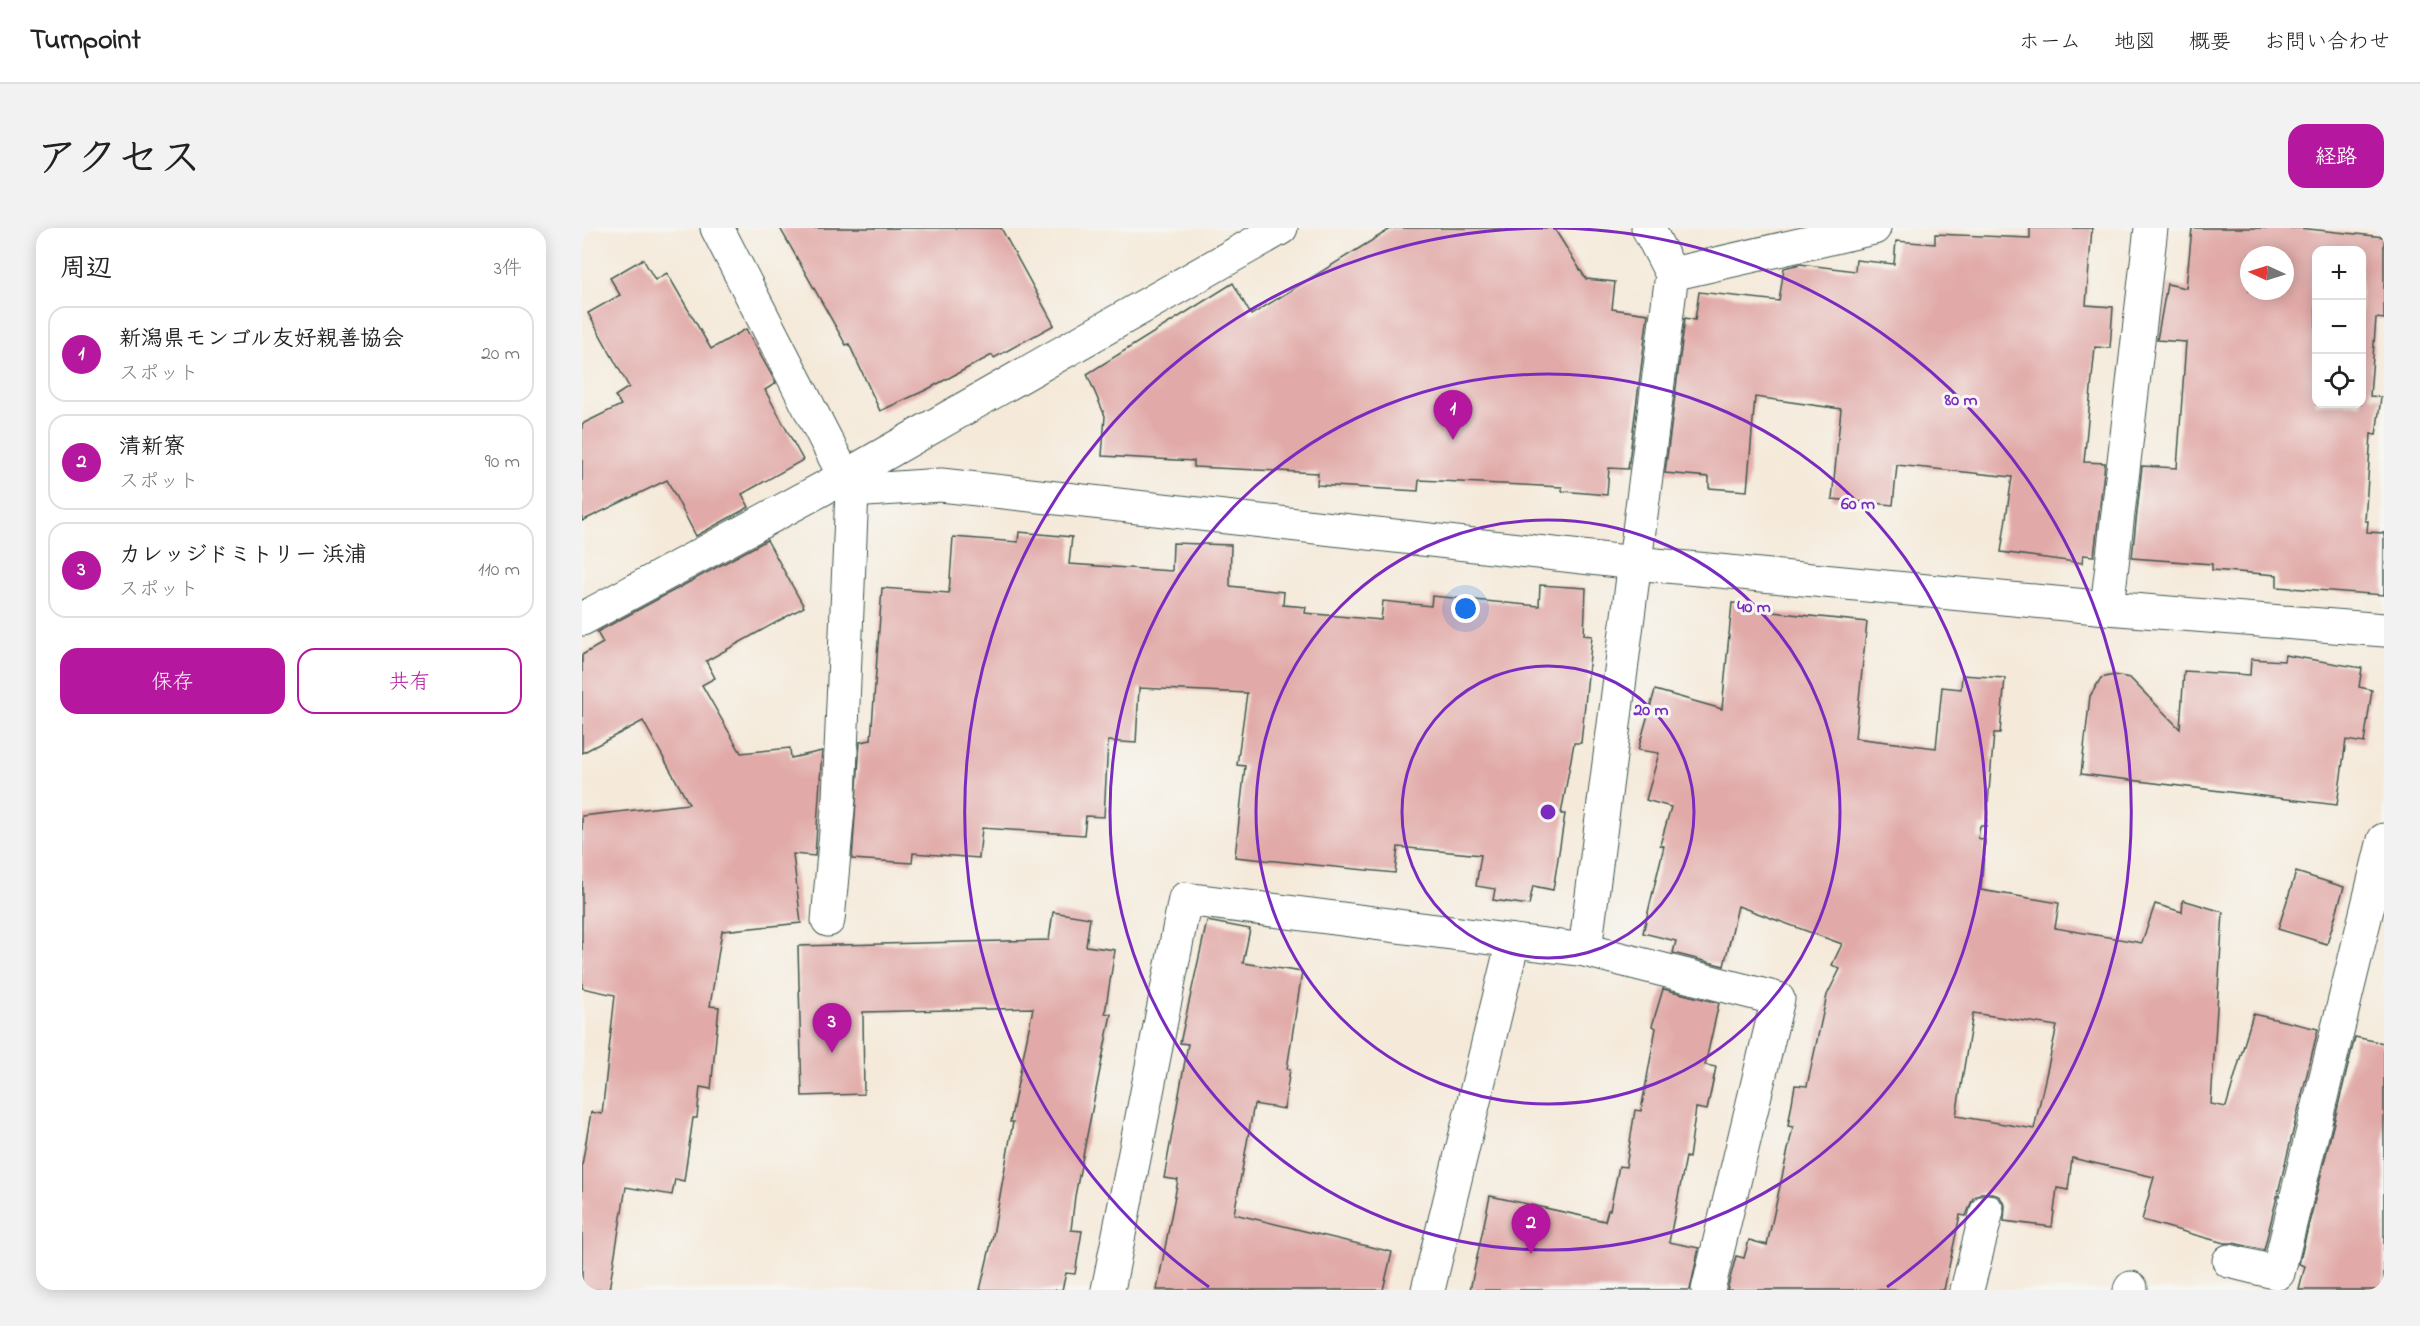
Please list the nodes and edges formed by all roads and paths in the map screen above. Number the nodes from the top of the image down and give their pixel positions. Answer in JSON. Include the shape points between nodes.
{"nodes":[{"id":1,"x":717,"y":228,"type":"edge"},
{"id":2,"x":1281,"y":228,"type":"edge"},
{"id":3,"x":1648,"y":228,"type":"edge"},
{"id":4,"x":1874,"y":228,"type":"edge"},
{"id":5,"x":2151,"y":228,"type":"edge"},
{"id":6,"x":1672,"y":274,"type":"junction"},
{"id":7,"x":849,"y":483,"type":"junction"},
{"id":8,"x":1635,"y":563,"type":"junction"},
{"id":9,"x":2107,"y":608,"type":"junction"},
{"id":10,"x":582,"y":619,"type":"edge"},
{"id":11,"x":2384,"y":630,"type":"edge"},
{"id":12,"x":2384,"y":840,"type":"edge"},
{"id":13,"x":828,"y":920,"type":"dead end"},
{"id":14,"x":1513,"y":941,"type":"junction"},
{"id":15,"x":1585,"y":950,"type":"junction"},
{"id":16,"x":1987,"y":1211,"type":"dead end"},
{"id":17,"x":2229,"y":1261,"type":"dead end"},
{"id":18,"x":1108,"y":1290,"type":"edge"},
{"id":19,"x":1428,"y":1290,"type":"edge"},
{"id":20,"x":1708,"y":1290,"type":"edge"},
{"id":21,"x":1967,"y":1290,"type":"edge"}],
"edges":[{"from":1,"to":7,"type":"street"},
{"from":2,"to":7,"type":"street"},
{"from":3,"to":6,"type":"street"},
{"from":4,"to":6,"type":"street"},
{"from":5,"to":9,"type":"street"},
{"from":6,"to":8,"type":"street"},
{"from":7,"to":8,"type":"street","via":[[941,485]]},
{"from":7,"to":10,"type":"street"},
{"from":7,"to":13,"type":"street","via":[[838,798]]},
{"from":8,"to":9,"type":"street"},
{"from":8,"to":15,"type":"street"},
{"from":9,"to":11,"type":"street"},
{"from":12,"to":17,"type":"street","via":[[2278,1273]]},
{"from":14,"to":15,"type":"street"},
{"from":14,"to":18,"type":"street","via":[[1185,899]]},
{"from":14,"to":19,"type":"street"},
{"from":15,"to":20,"type":"street","via":[[1778,999]]},
{"from":16,"to":21,"type":"street"}]}
